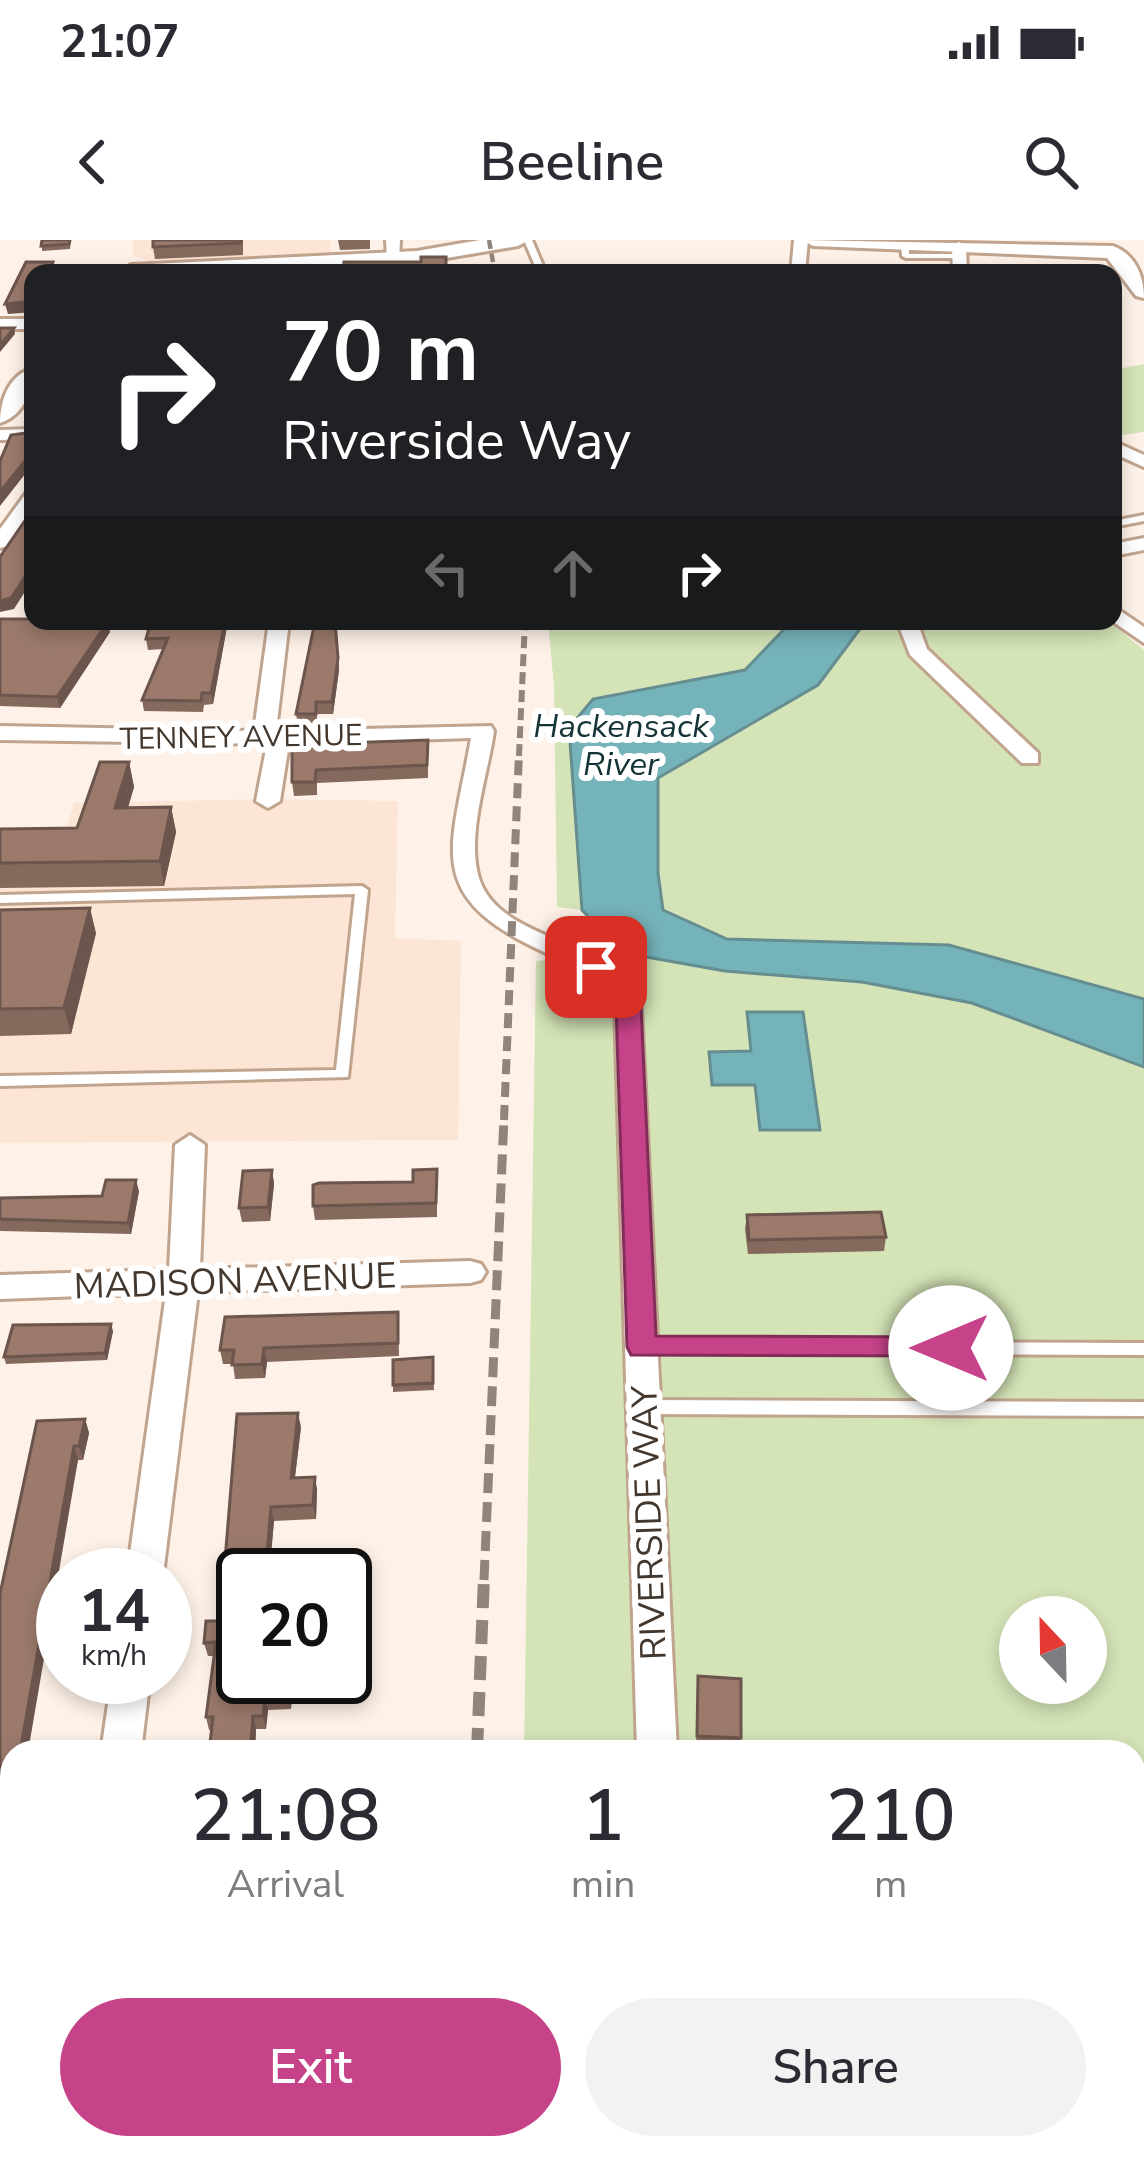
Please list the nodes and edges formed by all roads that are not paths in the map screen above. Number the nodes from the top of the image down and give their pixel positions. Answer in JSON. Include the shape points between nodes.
{"nodes":[{"id":1,"x":516,"y":240,"type":"edge"},
{"id":2,"x":813,"y":240,"type":"edge"},
{"id":3,"x":823,"y":240,"type":"edge"},
{"id":4,"x":1006,"y":244,"type":"edge"},
{"id":5,"x":393,"y":249,"type":"edge"},
{"id":6,"x":960,"y":258,"type":"edge"},
{"id":7,"x":132,"y":264,"type":"edge"},
{"id":8,"x":155,"y":264,"type":"edge"},
{"id":9,"x":333,"y":264,"type":"edge"},
{"id":10,"x":1140,"y":282,"type":"edge"},
{"id":11,"x":24,"y":391,"type":"edge"},
{"id":12,"x":0,"y":415,"type":"edge"},
{"id":13,"x":24,"y":509,"type":"edge"},
{"id":14,"x":6,"y":534,"type":"edge"},
{"id":15,"x":278,"y":630,"type":"edge"},
{"id":16,"x":910,"y":630,"type":"edge"},
{"id":17,"x":483,"y":731,"type":"joint"},
{"id":18,"x":0,"y":733,"type":"edge"},
{"id":19,"x":272,"y":738,"type":"junction"},
{"id":20,"x":1030,"y":758,"type":"dead end"},
{"id":21,"x":268,"y":801,"type":"dead end"},
{"id":22,"x":0,"y":899,"type":"edge"},
{"id":23,"x":0,"y":1081,"type":"edge"},
{"id":24,"x":190,"y":1144,"type":"dead end"},
{"id":25,"x":470,"y":1272,"type":"dead end"},
{"id":26,"x":184,"y":1280,"type":"junction"},
{"id":27,"x":0,"y":1287,"type":"edge"},
{"id":28,"x":641,"y":1347,"type":"junction"},
{"id":29,"x":1144,"y":1349,"type":"edge"},
{"id":30,"x":644,"y":1407,"type":"junction"},
{"id":31,"x":1144,"y":1409,"type":"edge"},
{"id":32,"x":149,"y":1548,"type":"edge"},
{"id":33,"x":127,"y":1704,"type":"edge"},
{"id":34,"x":123,"y":1740,"type":"edge"},
{"id":35,"x":657,"y":1740,"type":"edge"}],
"edges":[{"from":1,"to":5,"type":"main road"},
{"from":2,"to":3,"type":"main road"},
{"from":3,"to":6,"type":"main road","via":[[905,244]]},
{"from":4,"to":6,"type":"main road"},
{"from":4,"to":10,"type":"main road","via":[[1113,252]]},
{"from":5,"to":9,"type":"main road"},
{"from":7,"to":8,"type":"main road","via":[[134,255]]},
{"from":11,"to":12,"type":"main road"},
{"from":13,"to":14,"type":"street"},
{"from":15,"to":19,"type":"street"},
{"from":16,"to":20,"type":"street","via":[[917,650]]},
{"from":17,"to":19,"type":"street","name":"TENNEY AVENUE"},
{"from":17,"to":28,"type":"street","name":"RIVERSIDE WAY","via":[[466,854],[473,891],[511,926],[596,967],[628,1006]]},
{"from":18,"to":19,"type":"street","name":"TENNEY AVENUE"},
{"from":19,"to":21,"type":"street"},
{"from":22,"to":23,"type":"lane","via":[[362,890],[343,1074]]},
{"from":24,"to":26,"type":"street"},
{"from":25,"to":26,"type":"street","name":"MADISON AVENUE"},
{"from":26,"to":27,"type":"street","name":"MADISON AVENUE"},
{"from":26,"to":32,"type":"street"},
{"from":28,"to":29,"type":"lane"},
{"from":28,"to":30,"type":"street","name":"RIVERSIDE WAY"},
{"from":30,"to":31,"type":"lane"},
{"from":30,"to":35,"type":"street","name":"RIVERSIDE WAY"},
{"from":33,"to":34,"type":"street"}]}
